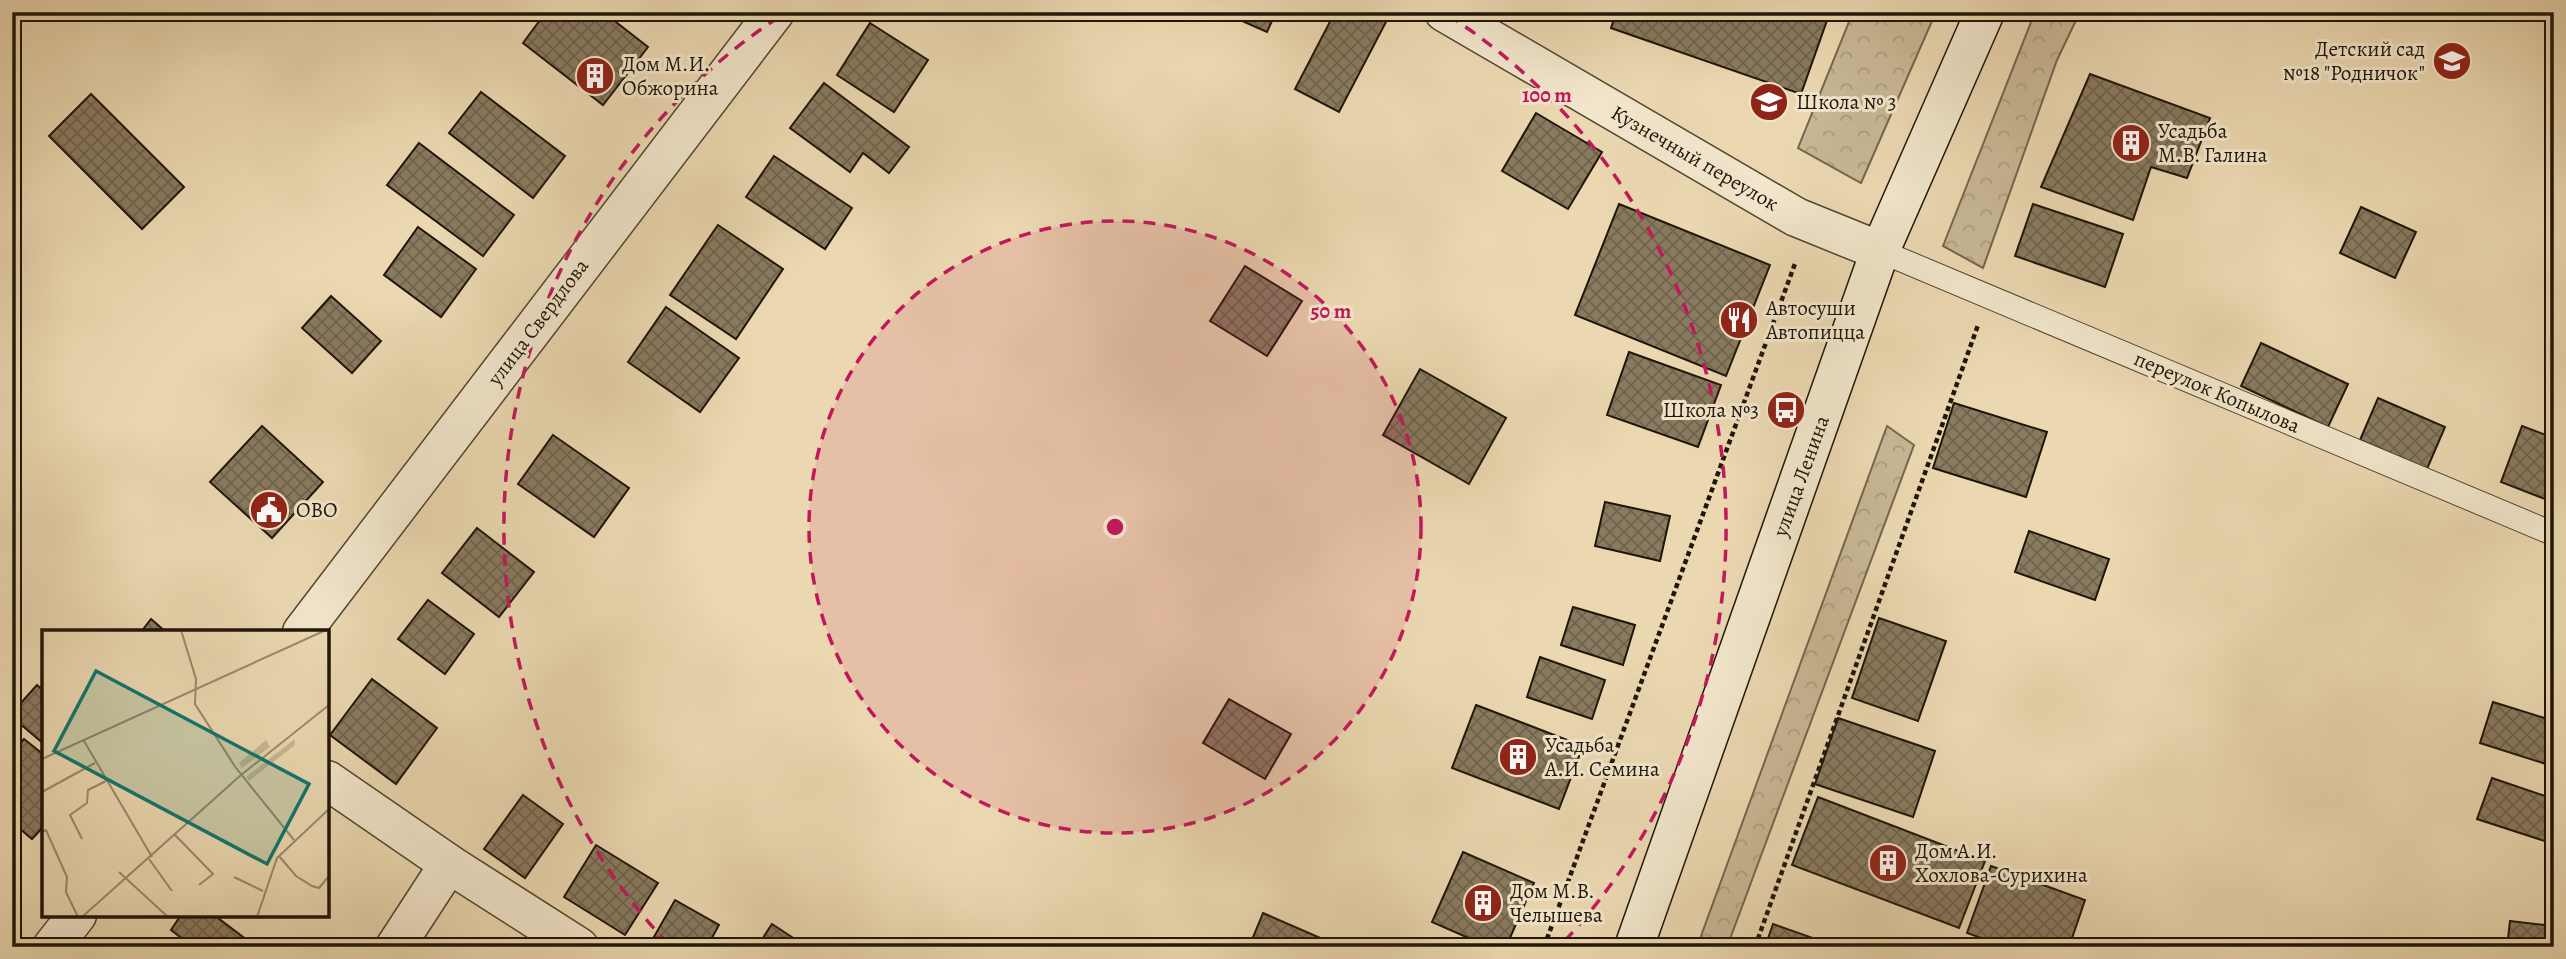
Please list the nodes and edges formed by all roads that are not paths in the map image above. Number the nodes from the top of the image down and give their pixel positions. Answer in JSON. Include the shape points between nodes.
{"nodes":[{"id":1,"x":775,"y":12,"type":"edge"},
{"id":2,"x":1444,"y":12,"type":"edge"},
{"id":3,"x":1985,"y":12,"type":"edge"},
{"id":4,"x":1880,"y":251,"type":"junction"},
{"id":5,"x":2554,"y":534,"type":"edge"},
{"id":6,"x":304,"y":630,"type":"edge"},
{"id":7,"x":329,"y":781,"type":"edge"},
{"id":8,"x":449,"y":864,"type":"junction"},
{"id":9,"x":75,"y":917,"type":"edge"},
{"id":10,"x":52,"y":947,"type":"edge"},
{"id":11,"x":395,"y":947,"type":"edge"},
{"id":12,"x":579,"y":947,"type":"edge"},
{"id":13,"x":1634,"y":947,"type":"edge"}],
"edges":[{"from":1,"to":6,"type":"street","name":"улица Свердлова"},
{"from":2,"to":4,"type":"street","name":"Кузнечный переулок","via":[[1811,223]]},
{"from":3,"to":4,"type":"street","name":"улица Ленина"},
{"from":4,"to":5,"type":"lane","name":"переулок Копылова"},
{"from":4,"to":13,"type":"street","name":"улица Ленина"},
{"from":7,"to":8,"type":"street"},
{"from":8,"to":11,"type":"street"},
{"from":8,"to":12,"type":"street"},
{"from":9,"to":10,"type":"street"}]}
